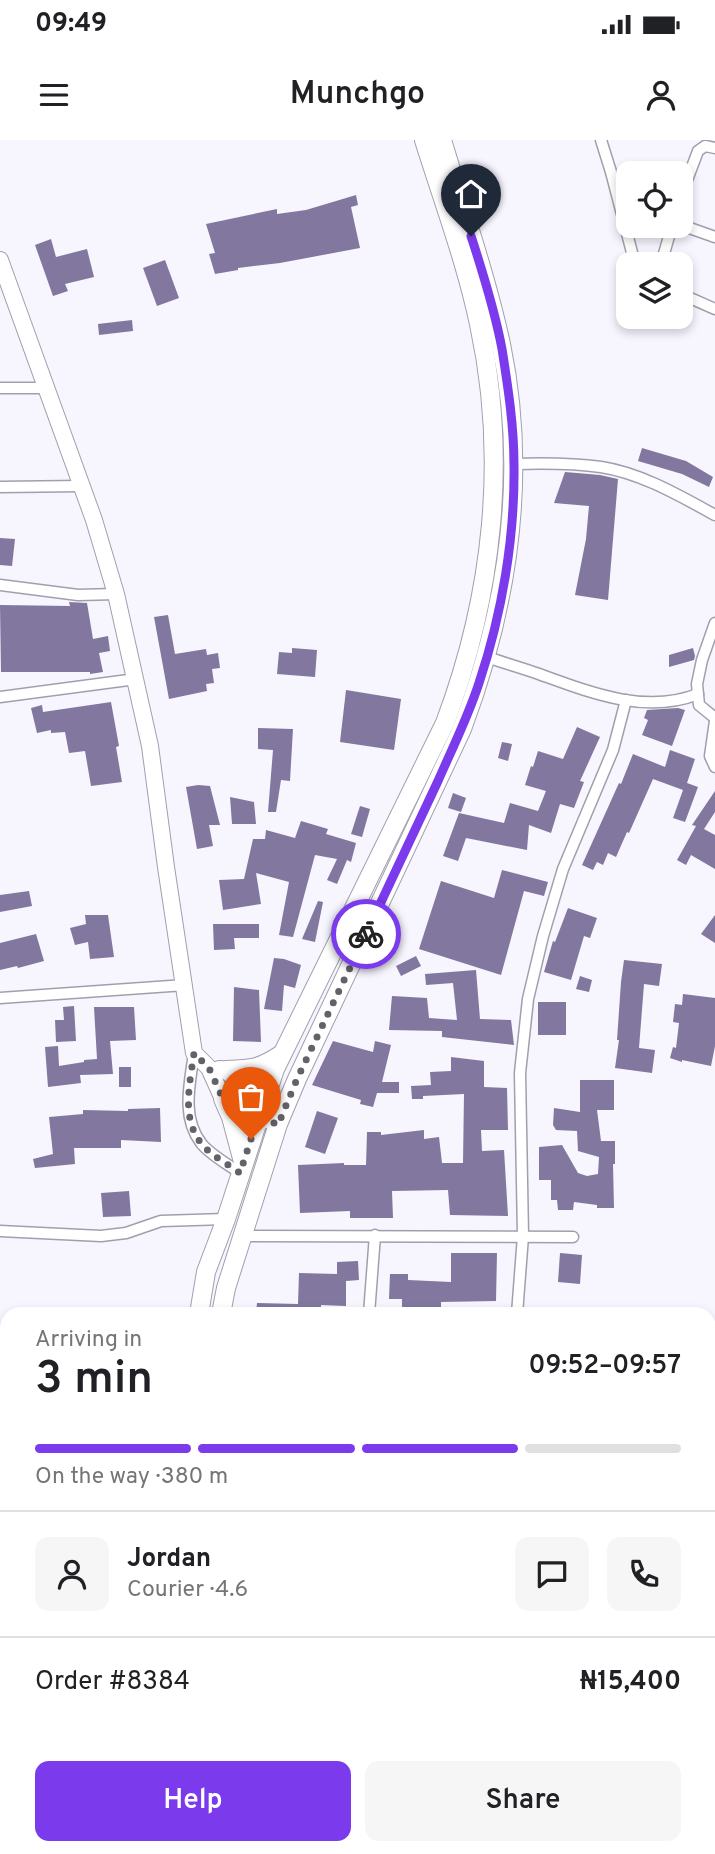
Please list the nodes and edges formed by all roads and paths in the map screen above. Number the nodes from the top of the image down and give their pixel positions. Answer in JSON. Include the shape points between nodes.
{"nodes":[{"id":1,"x":424,"y":140,"type":"edge"},
{"id":2,"x":442,"y":140,"type":"edge"},
{"id":3,"x":601,"y":140,"type":"edge"},
{"id":4,"x":715,"y":148,"type":"edge"},
{"id":5,"x":693,"y":164,"type":"edge"},
{"id":6,"x":693,"y":229,"type":"edge"},
{"id":7,"x":715,"y":237,"type":"edge"},
{"id":8,"x":632,"y":252,"type":"edge"},
{"id":9,"x":0,"y":260,"type":"edge"},
{"id":10,"x":6,"y":290,"type":"edge"},
{"id":11,"x":693,"y":299,"type":"edge"},
{"id":12,"x":715,"y":309,"type":"edge"},
{"id":13,"x":0,"y":388,"type":"edge"},
{"id":14,"x":47,"y":388,"type":"junction"},
{"id":15,"x":514,"y":464,"type":"junction"},
{"id":16,"x":82,"y":486,"type":"junction"},
{"id":17,"x":0,"y":487,"type":"edge"},
{"id":18,"x":715,"y":515,"type":"edge"},
{"id":19,"x":0,"y":585,"type":"edge"},
{"id":20,"x":116,"y":594,"type":"junction"},
{"id":21,"x":715,"y":624,"type":"edge"},
{"id":22,"x":487,"y":657,"type":"junction"},
{"id":23,"x":136,"y":679,"type":"junction"},
{"id":24,"x":698,"y":694,"type":"junction"},
{"id":25,"x":0,"y":697,"type":"edge"},
{"id":26,"x":626,"y":700,"type":"junction"},
{"id":27,"x":715,"y":719,"type":"edge"},
{"id":28,"x":715,"y":767,"type":"edge"},
{"id":29,"x":185,"y":985,"type":"junction"},
{"id":30,"x":0,"y":999,"type":"edge"},
{"id":31,"x":194,"y":1053,"type":"junction"},
{"id":32,"x":282,"y":1054,"type":"junction"},
{"id":33,"x":217,"y":1069,"type":"junction"},
{"id":34,"x":223,"y":1099,"type":"junction"},
{"id":35,"x":261,"y":1109,"type":"junction"},
{"id":36,"x":280,"y":1119,"type":"junction"},
{"id":37,"x":242,"y":1168,"type":"junction"},
{"id":38,"x":226,"y":1219,"type":"junction"},
{"id":39,"x":0,"y":1231,"type":"edge"},
{"id":40,"x":375,"y":1235,"type":"junction"},
{"id":41,"x":243,"y":1236,"type":"junction"},
{"id":42,"x":523,"y":1236,"type":"junction"},
{"id":43,"x":573,"y":1237,"type":"dead end"},
{"id":44,"x":200,"y":1307,"type":"edge"},
{"id":45,"x":222,"y":1307,"type":"edge"},
{"id":46,"x":370,"y":1307,"type":"edge"},
{"id":47,"x":518,"y":1307,"type":"edge"}],
"edges":[{"from":1,"to":32,"type":"main road","via":[[466,273],[487,365],[494,480],[486,571],[477,621],[445,723]]},
{"from":2,"to":15,"type":"main road","via":[[493,309],[508,387]]},
{"from":3,"to":8,"type":"street"},
{"from":4,"to":5,"type":"street","via":[[705,146],[698,151]]},
{"from":6,"to":7,"type":"street"},
{"from":9,"to":10,"type":"main road"},
{"from":10,"to":14,"type":"main road"},
{"from":11,"to":12,"type":"street"},
{"from":13,"to":14,"type":"street"},
{"from":14,"to":16,"type":"main road"},
{"from":15,"to":18,"type":"street","via":[[603,467],[636,477]]},
{"from":15,"to":22,"type":"main road","via":[[507,558]]},
{"from":16,"to":17,"type":"street"},
{"from":16,"to":20,"type":"main road"},
{"from":19,"to":20,"type":"street","via":[[78,595]]},
{"from":20,"to":23,"type":"main road"},
{"from":21,"to":24,"type":"street","via":[[702,660]]},
{"from":22,"to":26,"type":"street","via":[[584,691]]},
{"from":22,"to":36,"type":"main road","via":[[462,729]]},
{"from":23,"to":25,"type":"street"},
{"from":23,"to":29,"type":"main road"},
{"from":24,"to":26,"type":"street","via":[[668,703]]},
{"from":24,"to":27,"type":"street","via":[[699,705]]},
{"from":26,"to":42,"type":"street","via":[[613,750],[563,869],[528,999],[520,1073]]},
{"from":27,"to":28,"type":"street","via":[[710,756]]},
{"from":29,"to":30,"type":"street"},
{"from":29,"to":31,"type":"main road"},
{"from":31,"to":33,"type":"main road"},
{"from":31,"to":37,"type":"street","via":[[188,1096],[190,1124],[202,1145]]},
{"from":32,"to":33,"type":"main road","via":[[263,1067]]},
{"from":32,"to":35,"type":"main road"},
{"from":33,"to":34,"type":"main road"},
{"from":33,"to":35,"type":"main road"},
{"from":34,"to":35,"type":"main road"},
{"from":34,"to":37,"type":"main road"},
{"from":35,"to":36,"type":"main road"},
{"from":35,"to":37,"type":"main road"},
{"from":36,"to":41,"type":"main road"},
{"from":37,"to":38,"type":"main road"},
{"from":38,"to":39,"type":"street","via":[[161,1221],[101,1236]]},
{"from":38,"to":44,"type":"main road","via":[[206,1272]]},
{"from":40,"to":41,"type":"street"},
{"from":40,"to":42,"type":"street"},
{"from":40,"to":46,"type":"street"},
{"from":41,"to":45,"type":"main road"},
{"from":42,"to":43,"type":"street"},
{"from":42,"to":47,"type":"street"}]}
